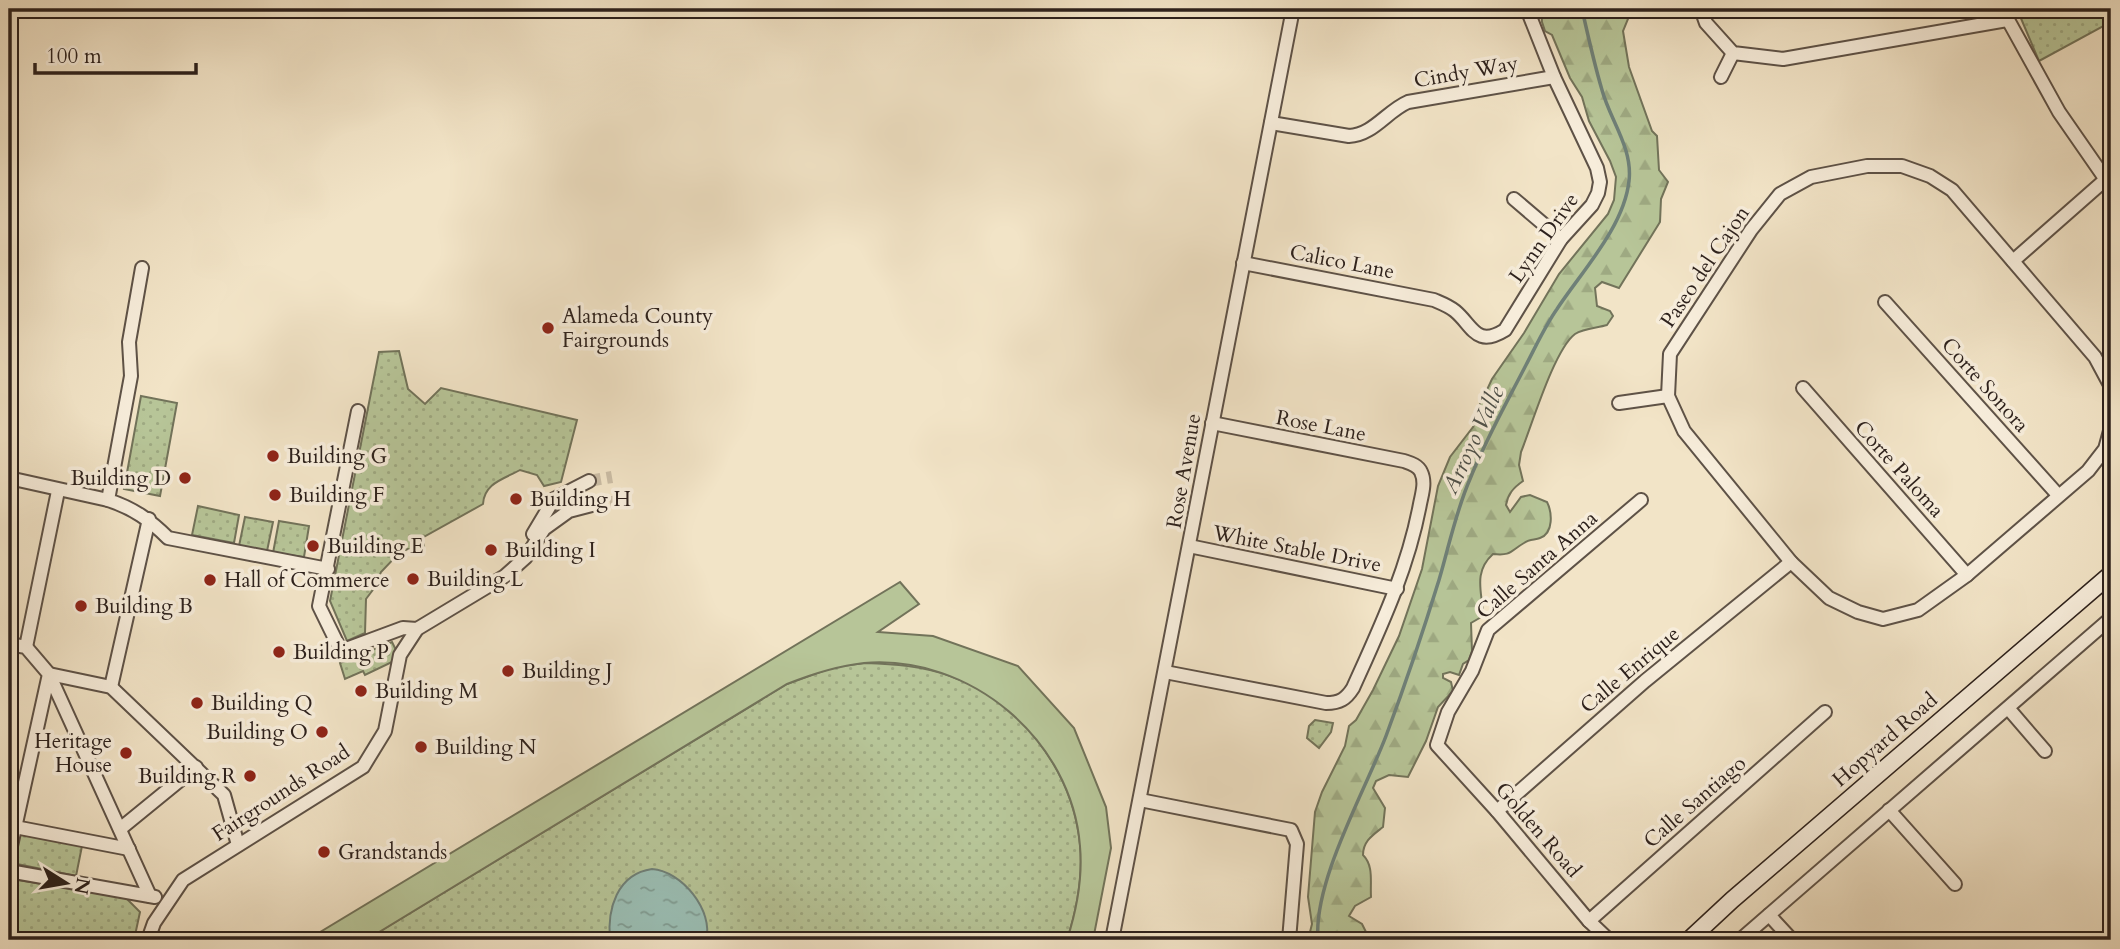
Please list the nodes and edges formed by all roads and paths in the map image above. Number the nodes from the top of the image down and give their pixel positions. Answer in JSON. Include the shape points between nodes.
{"nodes":[{"id":1,"x":1293,"y":9,"type":"edge"},
{"id":2,"x":1527,"y":9,"type":"edge"},
{"id":3,"x":1701,"y":9,"type":"edge"},
{"id":4,"x":2004,"y":14,"type":"edge"},
{"id":5,"x":1733,"y":53,"type":"junction"},
{"id":6,"x":1554,"y":77,"type":"junction"},
{"id":7,"x":1721,"y":77,"type":"dead end"},
{"id":8,"x":1271,"y":123,"type":"junction"},
{"id":9,"x":2108,"y":184,"type":"edge"},
{"id":10,"x":1514,"y":199,"type":"dead end"},
{"id":11,"x":1561,"y":239,"type":"junction"},
{"id":12,"x":2013,"y":261,"type":"junction"},
{"id":13,"x":1243,"y":262,"type":"junction"},
{"id":14,"x":142,"y":268,"type":"dead end"},
{"id":15,"x":1434,"y":300,"type":"joint"},
{"id":16,"x":1885,"y":302,"type":"dead end"},
{"id":17,"x":1802,"y":388,"type":"dead end"},
{"id":18,"x":2111,"y":395,"type":"edge"},
{"id":19,"x":1668,"y":396,"type":"junction"},
{"id":20,"x":1619,"y":403,"type":"dead end"},
{"id":21,"x":358,"y":411,"type":"dead end"},
{"id":22,"x":1212,"y":424,"type":"junction"},
{"id":23,"x":2111,"y":427,"type":"edge"},
{"id":24,"x":9,"y":478,"type":"edge"},
{"id":25,"x":589,"y":481,"type":"tunnel mouth"},
{"id":26,"x":58,"y":491,"type":"junction"},
{"id":27,"x":2058,"y":495,"type":"junction"},
{"id":28,"x":108,"y":500,"type":"junction"},
{"id":29,"x":1641,"y":500,"type":"dead end"},
{"id":30,"x":592,"y":505,"type":"tunnel mouth"},
{"id":31,"x":149,"y":519,"type":"junction"},
{"id":32,"x":1189,"y":547,"type":"junction"},
{"id":33,"x":526,"y":557,"type":"junction"},
{"id":34,"x":1791,"y":562,"type":"junction"},
{"id":35,"x":328,"y":569,"type":"junction"},
{"id":36,"x":2111,"y":574,"type":"edge"},
{"id":37,"x":1968,"y":575,"type":"junction"},
{"id":38,"x":1397,"y":589,"type":"junction"},
{"id":39,"x":2111,"y":618,"type":"edge"},
{"id":40,"x":417,"y":629,"type":"junction"},
{"id":41,"x":9,"y":644,"type":"edge"},
{"id":42,"x":26,"y":647,"type":"junction"},
{"id":43,"x":1165,"y":672,"type":"junction"},
{"id":44,"x":49,"y":674,"type":"junction"},
{"id":45,"x":111,"y":687,"type":"junction"},
{"id":46,"x":2008,"y":708,"type":"junction"},
{"id":47,"x":1825,"y":712,"type":"dead end"},
{"id":48,"x":1437,"y":745,"type":"joint"},
{"id":49,"x":2045,"y":751,"type":"dead end"},
{"id":50,"x":196,"y":767,"type":"junction"},
{"id":51,"x":1140,"y":800,"type":"junction"},
{"id":52,"x":1889,"y":810,"type":"junction"},
{"id":53,"x":1497,"y":811,"type":"junction"},
{"id":54,"x":15,"y":827,"type":"junction"},
{"id":55,"x":120,"y":829,"type":"junction"},
{"id":56,"x":238,"y":845,"type":"junction"},
{"id":57,"x":129,"y":849,"type":"junction"},
{"id":58,"x":9,"y":855,"type":"edge"},
{"id":59,"x":9,"y":871,"type":"edge"},
{"id":60,"x":1955,"y":884,"type":"dead end"},
{"id":61,"x":150,"y":896,"type":"junction"},
{"id":62,"x":169,"y":899,"type":"junction"},
{"id":63,"x":1769,"y":915,"type":"junction"},
{"id":64,"x":1589,"y":921,"type":"junction"},
{"id":65,"x":148,"y":940,"type":"edge"},
{"id":66,"x":1112,"y":940,"type":"edge"},
{"id":67,"x":1289,"y":940,"type":"edge"},
{"id":68,"x":1609,"y":940,"type":"edge"},
{"id":69,"x":1689,"y":940,"type":"edge"},
{"id":70,"x":1740,"y":940,"type":"edge"},
{"id":71,"x":1792,"y":940,"type":"edge"}],
"edges":[{"from":1,"to":8,"type":"street","name":"Rose Avenue"},
{"from":2,"to":6,"type":"street","name":"Lynn Drive"},
{"from":3,"to":5,"type":"street","via":[[1706,23]]},
{"from":4,"to":5,"type":"street","via":[[1783,59]]},
{"from":4,"to":9,"type":"street","via":[[2059,112]]},
{"from":5,"to":7,"type":"street"},
{"from":6,"to":8,"type":"street","name":"Cindy Way","via":[[1408,102],[1358,136]]},
{"from":6,"to":11,"type":"street","name":"Lynn Drive","via":[[1600,182],[1592,205]]},
{"from":8,"to":13,"type":"street","name":"Rose Avenue"},
{"from":9,"to":12,"type":"street"},
{"from":10,"to":11,"type":"street"},
{"from":11,"to":15,"type":"street","name":"Lynn Drive","via":[[1505,330],[1495,336],[1473,332],[1455,311]]},
{"from":12,"to":18,"type":"street","name":"Paseo del Cajon","via":[[2095,357]]},
{"from":12,"to":19,"type":"street","name":"Paseo del Cajon","via":[[1952,190],[1930,176],[1902,166],[1867,166],[1811,177],[1780,194],[1714,285],[1670,354]]},
{"from":13,"to":15,"type":"street","name":"Calico Lane"},
{"from":13,"to":22,"type":"street","name":"Rose Avenue"},
{"from":14,"to":28,"type":"street","via":[[129,342],[131,376]]},
{"from":16,"to":27,"type":"street","name":"Corte Sonora"},
{"from":17,"to":37,"type":"street","name":"Corte Paloma"},
{"from":19,"to":20,"type":"street"},
{"from":19,"to":34,"type":"street","name":"Paseo del Cajon","via":[[1684,431]]},
{"from":21,"to":35,"type":"street"},
{"from":22,"to":32,"type":"street","name":"Rose Avenue"},
{"from":22,"to":38,"type":"street","name":"Rose Lane","via":[[1404,461],[1421,471],[1424,484],[1415,529]]},
{"from":23,"to":27,"type":"street","name":"Paseo del Cajon","via":[[2105,449],[2088,471]]},
{"from":24,"to":26,"type":"street"},
{"from":25,"to":33,"type":"street","via":[[554,499]]},
{"from":26,"to":28,"type":"street"},
{"from":26,"to":42,"type":"street"},
{"from":27,"to":37,"type":"street","name":"Paseo del Cajon"},
{"from":28,"to":31,"type":"street"},
{"from":29,"to":48,"type":"street","name":"Calle Santa Anna","via":[[1488,630]]},
{"from":30,"to":33,"type":"street","name":"Fairgrounds Road","via":[[569,511],[544,529]]},
{"from":31,"to":35,"type":"street","via":[[168,538]]},
{"from":31,"to":45,"type":"street"},
{"from":32,"to":38,"type":"street","name":"White Stable Drive"},
{"from":32,"to":43,"type":"street","name":"Rose Avenue"},
{"from":33,"to":40,"type":"street","name":"Fairgrounds Road","via":[[505,576]]},
{"from":34,"to":37,"type":"street","name":"Paseo del Cajon","via":[[1829,598],[1883,619],[1918,610]]},
{"from":34,"to":53,"type":"street","name":"Calle Enrique","via":[[1645,681]]},
{"from":35,"to":40,"type":"street","via":[[319,606],[341,652],[403,628]]},
{"from":36,"to":69,"type":"main road","name":"Hopyard Road"},
{"from":38,"to":43,"type":"street","via":[[1353,688],[1337,703]]},
{"from":39,"to":46,"type":"street"},
{"from":40,"to":56,"type":"street","name":"Fairgrounds Road","via":[[400,655],[385,730],[363,766]]},
{"from":41,"to":42,"type":"street"},
{"from":42,"to":44,"type":"street"},
{"from":43,"to":51,"type":"street","name":"Rose Avenue"},
{"from":44,"to":45,"type":"street"},
{"from":44,"to":54,"type":"street"},
{"from":44,"to":55,"type":"street"},
{"from":45,"to":50,"type":"street"},
{"from":46,"to":49,"type":"street"},
{"from":46,"to":52,"type":"street"},
{"from":47,"to":64,"type":"street","name":"Calle Santiago"},
{"from":48,"to":53,"type":"street","name":"Golden Road"},
{"from":50,"to":55,"type":"street"},
{"from":50,"to":56,"type":"street","via":[[224,795]]},
{"from":51,"to":66,"type":"street","name":"Rose Avenue"},
{"from":51,"to":67,"type":"street","via":[[1290,830],[1297,844]]},
{"from":52,"to":60,"type":"street"},
{"from":52,"to":63,"type":"street"},
{"from":53,"to":64,"type":"street","name":"Golden Road"},
{"from":54,"to":57,"type":"street"},
{"from":54,"to":58,"type":"street"},
{"from":55,"to":57,"type":"street"},
{"from":56,"to":62,"type":"street","name":"Fairgrounds Road","via":[[183,880]]},
{"from":57,"to":61,"type":"street"},
{"from":59,"to":61,"type":"street"},
{"from":61,"to":62,"type":"street"},
{"from":62,"to":65,"type":"street","name":"Fairgrounds Road"},
{"from":63,"to":70,"type":"street"},
{"from":63,"to":71,"type":"street"},
{"from":64,"to":68,"type":"street","name":"Golden Road"}]}
